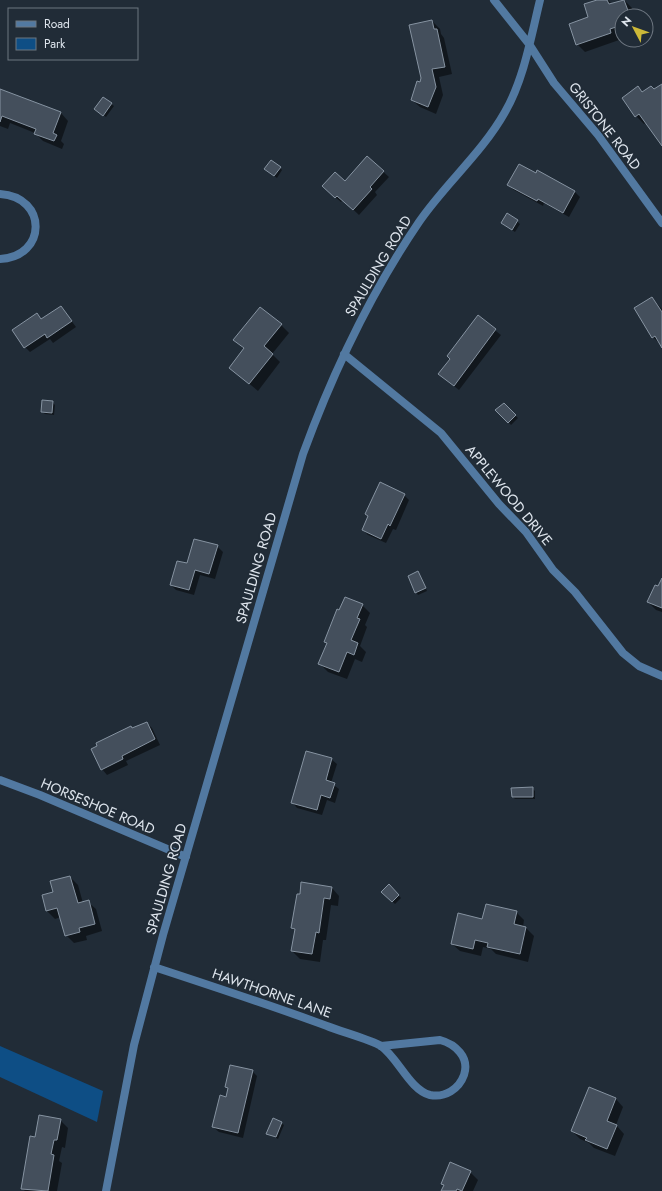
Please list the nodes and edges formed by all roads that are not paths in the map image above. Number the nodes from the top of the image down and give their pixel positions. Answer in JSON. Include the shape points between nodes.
{"nodes":[{"id":1,"x":494,"y":0,"type":"edge"},
{"id":2,"x":540,"y":0,"type":"edge"},
{"id":3,"x":529,"y":44,"type":"junction"},
{"id":4,"x":0,"y":194,"type":"edge"},
{"id":5,"x":662,"y":222,"type":"edge"},
{"id":6,"x":0,"y":259,"type":"edge"},
{"id":7,"x":344,"y":354,"type":"junction"},
{"id":8,"x":662,"y":676,"type":"edge"},
{"id":9,"x":0,"y":780,"type":"edge"},
{"id":10,"x":186,"y":857,"type":"junction"},
{"id":11,"x":154,"y":967,"type":"junction"},
{"id":12,"x":381,"y":1046,"type":"junction"},
{"id":13,"x":106,"y":1191,"type":"edge"}],
"edges":[{"from":1,"to":3,"type":"street","name":"GRISTONE ROAD"},
{"from":2,"to":3,"type":"street","name":"SPAULDING ROAD"},
{"from":3,"to":5,"type":"street","name":"GRISTONE ROAD","via":[[554,83],[598,135]]},
{"from":3,"to":7,"type":"street","name":"SPAULDING ROAD","via":[[520,77],[505,113],[420,220],[367,306]]},
{"from":4,"to":6,"type":"street","via":[[20,198],[34,214],[36,225],[35,236],[30,246],[12,258]]},
{"from":7,"to":8,"type":"street","name":"APPLEWOOD DRIVE","via":[[441,433],[494,499],[526,532],[553,570],[575,592],[623,653],[639,666]]},
{"from":7,"to":10,"type":"street","name":"SPAULDING ROAD","via":[[303,454]]},
{"from":9,"to":10,"type":"street","name":"HORSESHOE ROAD"},
{"from":10,"to":11,"type":"street","name":"SPAULDING ROAD"},
{"from":11,"to":12,"type":"street","name":"HAWTHORNE LANE","via":[[262,1002]]},
{"from":11,"to":13,"type":"street","name":"SPAULDING ROAD","via":[[134,1045]]},
{"from":12,"to":12,"type":"street","name":"HAWTHORNE LANE","via":[[415,1084],[430,1095],[439,1096],[456,1088],[465,1072],[462,1055],[449,1042],[440,1040]]}]}
